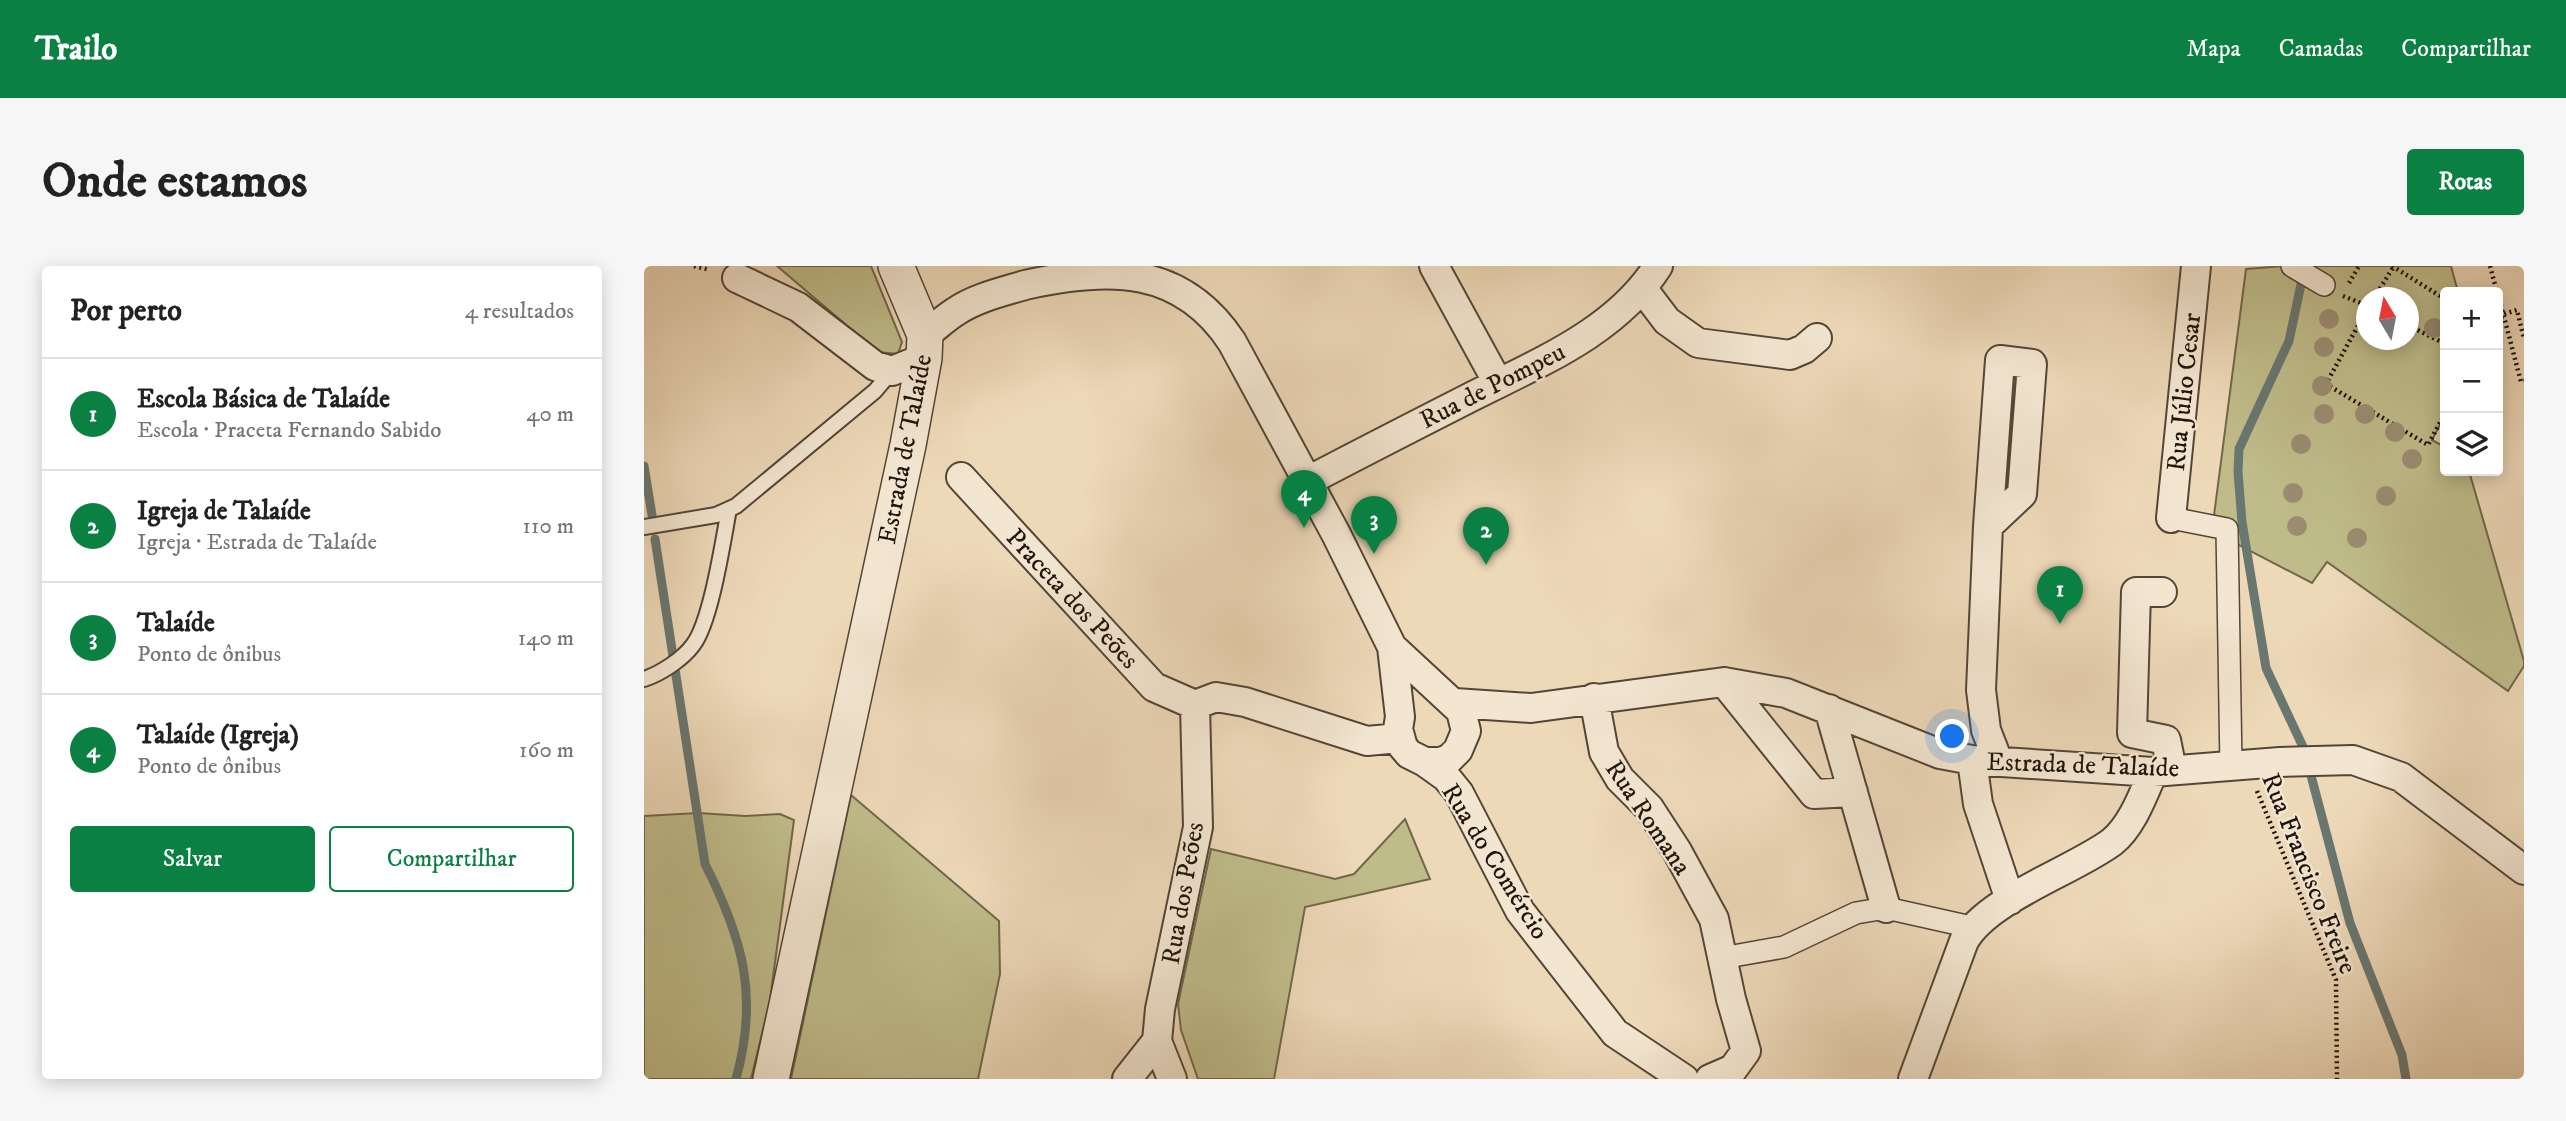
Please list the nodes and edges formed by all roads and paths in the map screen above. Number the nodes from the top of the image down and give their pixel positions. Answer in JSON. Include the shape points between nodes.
{"nodes":[{"id":1,"x":896,"y":266,"type":"edge"},
{"id":2,"x":1434,"y":266,"type":"edge"},
{"id":3,"x":2196,"y":266,"type":"edge"},
{"id":4,"x":2292,"y":266,"type":"edge"},
{"id":5,"x":2393,"y":266,"type":"edge"},
{"id":6,"x":2490,"y":266,"type":"edge"},
{"id":7,"x":1163,"y":272,"type":"edge"},
{"id":8,"x":1650,"y":277,"type":"edge"},
{"id":9,"x":737,"y":278,"type":"dead end"},
{"id":10,"x":2324,"y":285,"type":"dead end"},
{"id":11,"x":2381,"y":287,"type":"edge"},
{"id":12,"x":2496,"y":287,"type":"edge"},
{"id":13,"x":2440,"y":296,"type":"edge"},
{"id":14,"x":2503,"y":310,"type":"edge"},
{"id":15,"x":2504,"y":314,"type":"junction"},
{"id":16,"x":2356,"y":331,"type":"edge"},
{"id":17,"x":2419,"y":331,"type":"edge"},
{"id":18,"x":1817,"y":338,"type":"dead end"},
{"id":19,"x":2524,"y":339,"type":"edge"},
{"id":20,"x":2440,"y":342,"type":"edge"},
{"id":21,"x":914,"y":355,"type":"junction"},
{"id":22,"x":2524,"y":381,"type":"edge"},
{"id":23,"x":1498,"y":383,"type":"junction"},
{"id":24,"x":2440,"y":422,"type":"edge"},
{"id":25,"x":961,"y":477,"type":"dead end"},
{"id":26,"x":1308,"y":481,"type":"junction"},
{"id":27,"x":729,"y":509,"type":"junction"},
{"id":28,"x":2171,"y":517,"type":"joint"},
{"id":29,"x":1988,"y":526,"type":"junction"},
{"id":30,"x":644,"y":527,"type":"edge"},
{"id":31,"x":2162,"y":592,"type":"dead end"},
{"id":32,"x":1392,"y":648,"type":"junction"},
{"id":33,"x":644,"y":679,"type":"edge"},
{"id":34,"x":1724,"y":682,"type":"junction"},
{"id":35,"x":1594,"y":698,"type":"junction"},
{"id":36,"x":1451,"y":701,"type":"junction"},
{"id":37,"x":1195,"y":705,"type":"junction"},
{"id":38,"x":1829,"y":709,"type":"junction"},
{"id":39,"x":1399,"y":728,"type":"junction"},
{"id":40,"x":1985,"y":760,"type":"junction"},
{"id":41,"x":1425,"y":762,"type":"junction"},
{"id":42,"x":2238,"y":766,"type":"junction"},
{"id":43,"x":2163,"y":771,"type":"junction"},
{"id":44,"x":1853,"y":792,"type":"junction"},
{"id":45,"x":2524,"y":870,"type":"edge"},
{"id":46,"x":2010,"y":900,"type":"junction"},
{"id":47,"x":1886,"y":908,"type":"junction"},
{"id":48,"x":1971,"y":927,"type":"junction"},
{"id":49,"x":1722,"y":958,"type":"junction"},
{"id":50,"x":1157,"y":1041,"type":"junction"},
{"id":51,"x":771,"y":1079,"type":"edge"},
{"id":52,"x":1127,"y":1079,"type":"edge"},
{"id":53,"x":1172,"y":1079,"type":"edge"},
{"id":54,"x":1684,"y":1079,"type":"edge"},
{"id":55,"x":1710,"y":1079,"type":"edge"},
{"id":56,"x":1913,"y":1079,"type":"edge"},
{"id":57,"x":2337,"y":1079,"type":"edge"}],
"edges":[{"from":1,"to":21,"type":"street"},
{"from":2,"to":23,"type":"street"},
{"from":3,"to":28,"type":"street","name":"Rua Júlio Cesar"},
{"from":4,"to":10,"type":"street"},
{"from":5,"to":11,"type":"path"},
{"from":5,"to":13,"type":"path"},
{"from":6,"to":12,"type":"path"},
{"from":7,"to":21,"type":"street","name":"Estrada de Talaíde","via":[[1089,270],[1049,277],[981,299],[957,310]]},
{"from":7,"to":26,"type":"street","name":"Estrada de Talaíde","via":[[1217,317]]},
{"from":8,"to":18,"type":"street","via":[[1667,321],[1698,343],[1790,355]]},
{"from":8,"to":23,"type":"street","name":"Rua de Pompeu","via":[[1615,315],[1590,333]]},
{"from":9,"to":21,"type":"street","via":[[798,307],[875,366]]},
{"from":14,"to":15,"type":"path"},
{"from":15,"to":19,"type":"path","via":[[2517,310]]},
{"from":15,"to":22,"type":"path"},
{"from":16,"to":24,"type":"path","via":[[2326,384],[2428,444]]},
{"from":17,"to":20,"type":"path"},
{"from":21,"to":27,"type":"lane"},
{"from":21,"to":51,"type":"street","name":"Estrada de Talaíde","via":[[908,444]]},
{"from":23,"to":26,"type":"street","name":"Rua de Pompeu"},
{"from":25,"to":37,"type":"street","name":"Praceta dos Peões","via":[[1154,687]]},
{"from":26,"to":32,"type":"street","name":"Estrada de Talaíde"},
{"from":27,"to":30,"type":"lane","via":[[716,516]]},
{"from":27,"to":33,"type":"lane","via":[[708,612],[694,645]]},
{"from":28,"to":42,"type":"street","via":[[2227,529]]},
{"from":29,"to":29,"type":"street","via":[[2000,360],[2032,364],[2022,495]]},
{"from":29,"to":40,"type":"street","via":[[1981,690]]},
{"from":31,"to":43,"type":"street","via":[[2136,592],[2132,733],[2166,740]]},
{"from":32,"to":36,"type":"street","name":"Estrada de Talaíde"},
{"from":32,"to":39,"type":"street","name":"Estrada de Talaíde"},
{"from":34,"to":35,"type":"street","name":"Estrada de Talaíde"},
{"from":34,"to":38,"type":"street","name":"Estrada de Talaíde","via":[[1786,694]]},
{"from":34,"to":44,"type":"street","via":[[1814,794]]},
{"from":35,"to":36,"type":"street","name":"Estrada de Talaíde","via":[[1531,708]]},
{"from":35,"to":49,"type":"street","name":"Rua Romana","via":[[1604,752],[1677,850],[1713,919]]},
{"from":36,"to":39,"type":"street","name":"Estrada de Talaíde","via":[[1424,696],[1414,700],[1405,707]]},
{"from":36,"to":41,"type":"street","via":[[1465,720],[1464,741],[1450,758]]},
{"from":37,"to":39,"type":"street","via":[[1216,697],[1245,702],[1367,741]]},
{"from":37,"to":50,"type":"street","name":"Rua dos Peões","via":[[1198,827]]},
{"from":38,"to":40,"type":"street","name":"Estrada de Talaíde","via":[[1940,754]]},
{"from":38,"to":44,"type":"street"},
{"from":39,"to":41,"type":"street","via":[[1409,754]]},
{"from":40,"to":43,"type":"street","name":"Estrada de Talaíde"},
{"from":40,"to":46,"type":"street","via":[[1978,804]]},
{"from":41,"to":54,"type":"street","name":"Rua do Comércio","via":[[1459,793],[1520,911],[1615,1033]]},
{"from":42,"to":43,"type":"street","name":"Estrada de Talaíde"},
{"from":42,"to":45,"type":"street","name":"Estrada de Talaíde","via":[[2353,761],[2401,777]]},
{"from":42,"to":57,"type":"path","name":"Rua Francisco Freire","via":[[2336,980]]},
{"from":43,"to":46,"type":"street","via":[[2113,841]]},
{"from":44,"to":47,"type":"street"},
{"from":46,"to":48,"type":"street"},
{"from":47,"to":48,"type":"street"},
{"from":47,"to":49,"type":"street","via":[[1856,913],[1783,947]]},
{"from":48,"to":56,"type":"street"},
{"from":49,"to":55,"type":"street","name":"Rua Romana","via":[[1746,1051],[1733,1069]]},
{"from":50,"to":52,"type":"street"},
{"from":50,"to":53,"type":"street","name":"Rua dos Peões"}]}
